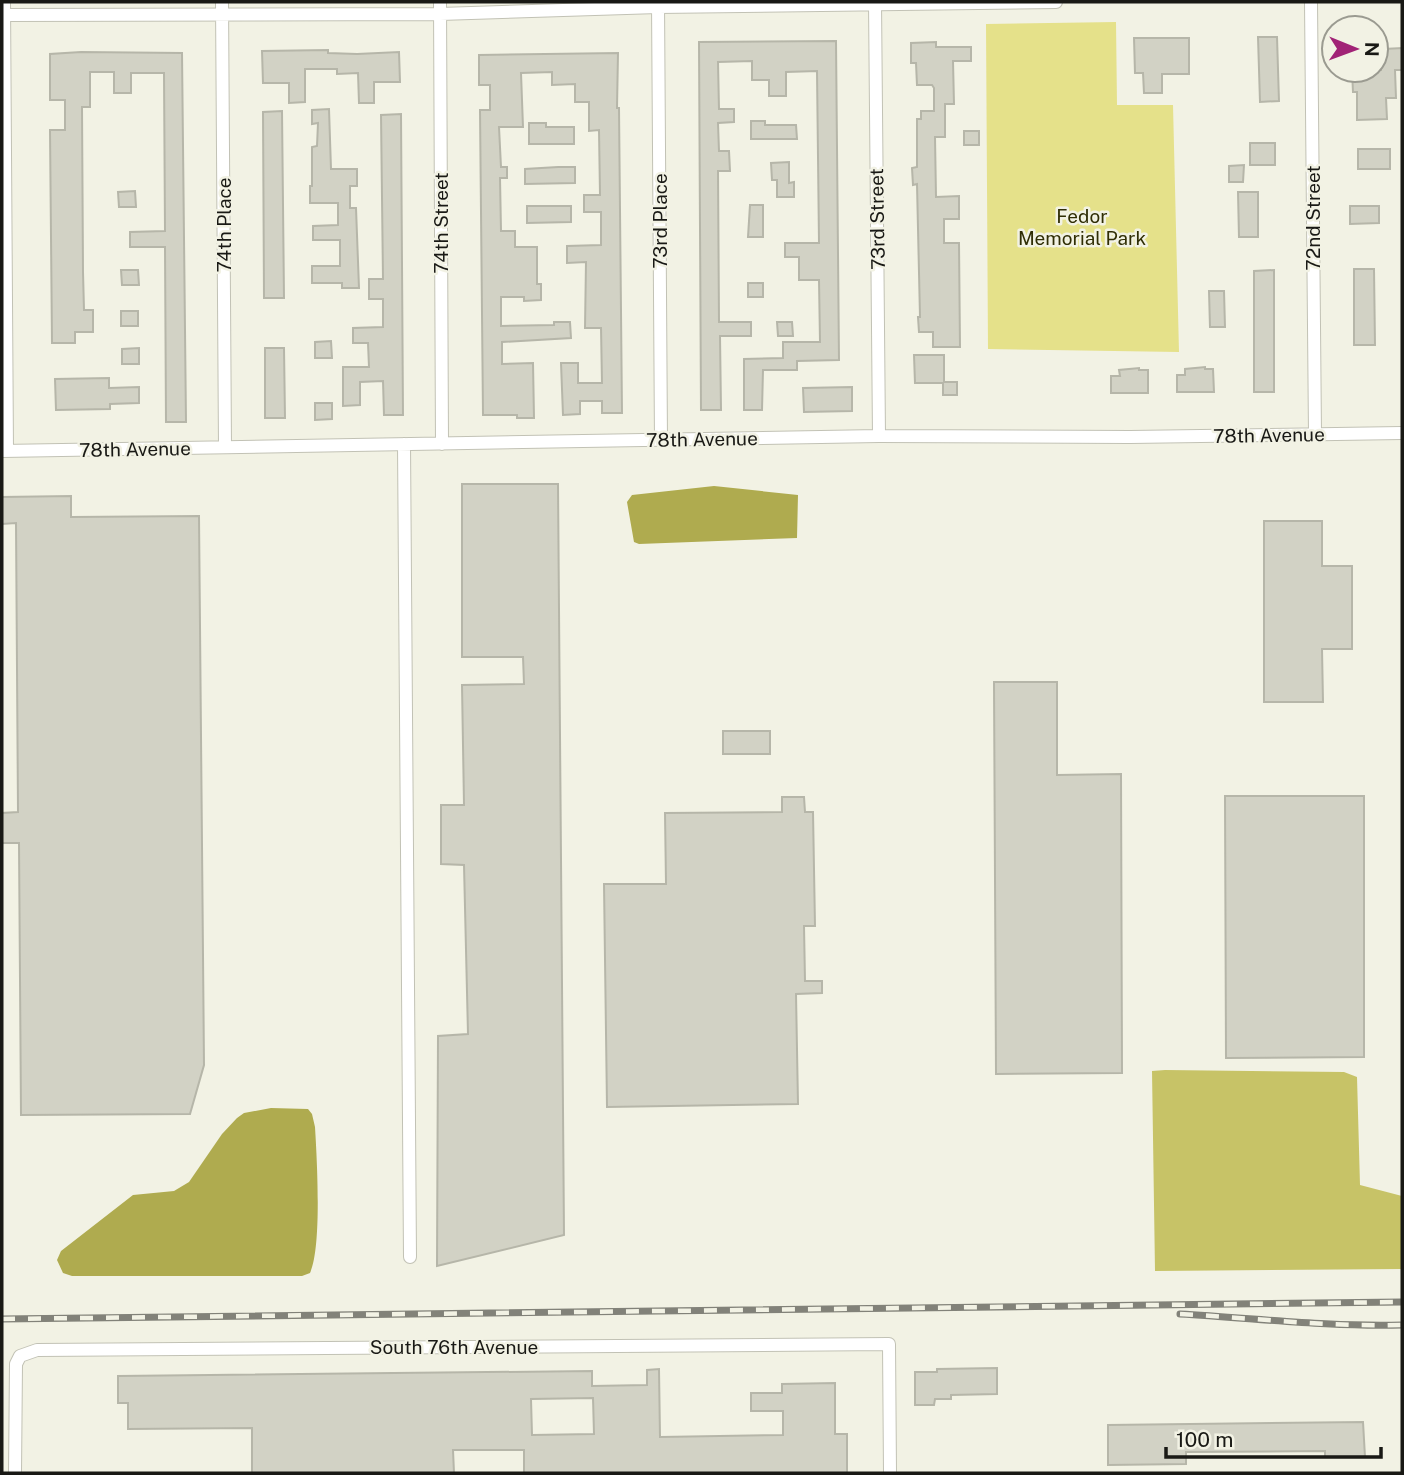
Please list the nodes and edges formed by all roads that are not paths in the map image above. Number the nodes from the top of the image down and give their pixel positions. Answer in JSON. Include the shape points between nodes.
{"nodes":[{"id":1,"x":1056,"y":2,"type":"edge"},
{"id":2,"x":1311,"y":2,"type":"edge"},
{"id":3,"x":875,"y":3,"type":"edge"},
{"id":4,"x":658,"y":4,"type":"edge"},
{"id":5,"x":222,"y":7,"type":"edge"},
{"id":6,"x":440,"y":8,"type":"edge"},
{"id":7,"x":3,"y":10,"type":"edge"},
{"id":8,"x":3,"y":238,"type":"edge"},
{"id":9,"x":1402,"y":433,"type":"edge"},
{"id":10,"x":1315,"y":434,"type":"junction"},
{"id":11,"x":879,"y":436,"type":"junction"},
{"id":12,"x":661,"y":440,"type":"junction"},
{"id":13,"x":404,"y":444,"type":"junction"},
{"id":14,"x":442,"y":444,"type":"junction"},
{"id":15,"x":225,"y":447,"type":"junction"},
{"id":16,"x":4,"y":451,"type":"edge"},
{"id":17,"x":410,"y":1257,"type":"dead end"},
{"id":18,"x":15,"y":1473,"type":"edge"},
{"id":19,"x":890,"y":1473,"type":"edge"}],
"edges":[{"from":1,"to":3,"type":"street"},
{"from":2,"to":10,"type":"street","name":"72nd Street"},
{"from":3,"to":4,"type":"street"},
{"from":3,"to":11,"type":"street","name":"73rd Street"},
{"from":4,"to":6,"type":"street"},
{"from":4,"to":12,"type":"street","name":"73rd Place"},
{"from":5,"to":6,"type":"street"},
{"from":5,"to":7,"type":"street"},
{"from":5,"to":15,"type":"street","name":"74th Place"},
{"from":6,"to":14,"type":"street","name":"74th Street"},
{"from":7,"to":8,"type":"street"},
{"from":8,"to":16,"type":"street"},
{"from":9,"to":10,"type":"street","name":"78th Avenue"},
{"from":10,"to":11,"type":"street","name":"78th Avenue"},
{"from":11,"to":12,"type":"street","name":"78th Avenue"},
{"from":12,"to":14,"type":"street","name":"78th Avenue"},
{"from":13,"to":14,"type":"street","name":"78th Avenue"},
{"from":13,"to":15,"type":"street","name":"78th Avenue"},
{"from":13,"to":17,"type":"street"},
{"from":15,"to":16,"type":"street","name":"78th Avenue"},
{"from":18,"to":19,"type":"street","name":"South 76th Avenue","via":[[14,1372],[20,1356],[37,1350],[889,1344]]}]}
